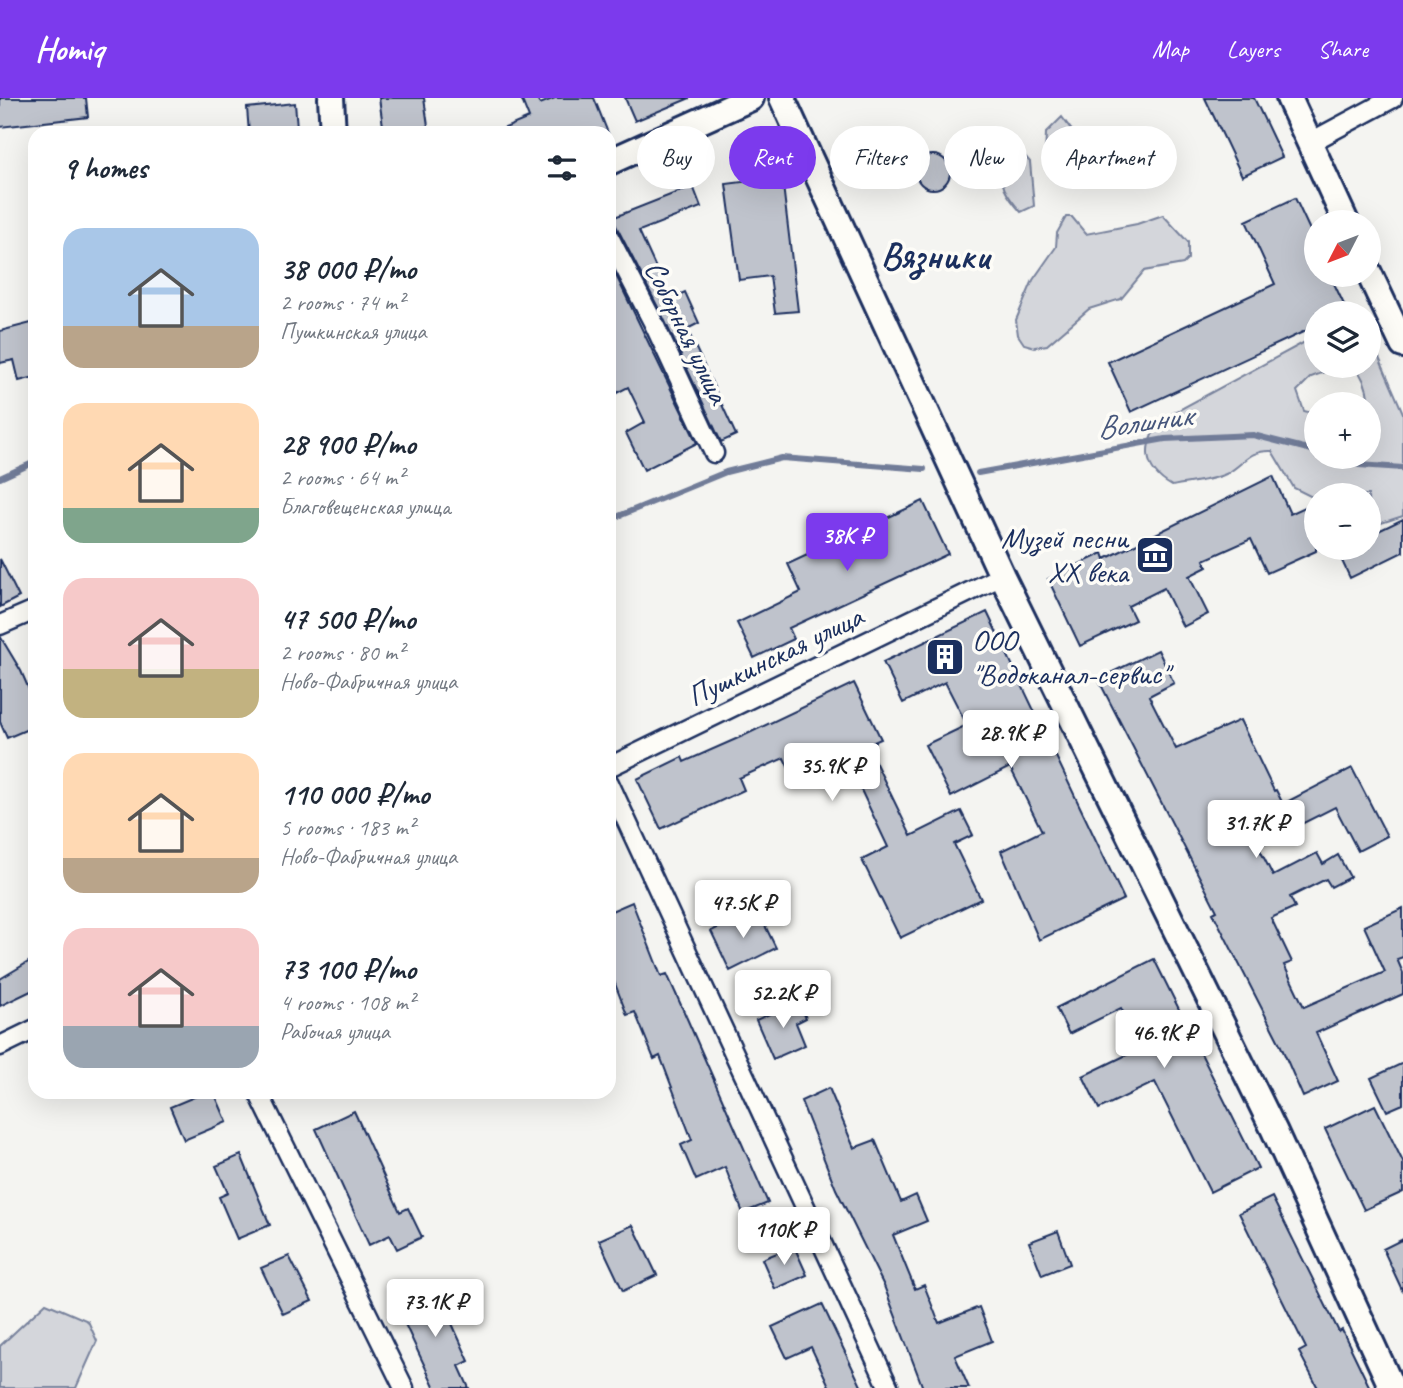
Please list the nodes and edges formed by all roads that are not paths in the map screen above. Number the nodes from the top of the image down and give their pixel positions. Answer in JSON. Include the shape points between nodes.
{"nodes":[{"id":1,"x":331,"y":98,"type":"edge"},
{"id":2,"x":751,"y":98,"type":"edge"},
{"id":3,"x":782,"y":98,"type":"edge"},
{"id":4,"x":1289,"y":98,"type":"edge"},
{"id":5,"x":1393,"y":98,"type":"edge"},
{"id":6,"x":333,"y":126,"type":"edge"},
{"id":7,"x":1309,"y":143,"type":"junction"},
{"id":8,"x":616,"y":159,"type":"edge"},
{"id":9,"x":1340,"y":210,"type":"edge"},
{"id":10,"x":616,"y":250,"type":"edge"},
{"id":11,"x":1376,"y":287,"type":"edge"},
{"id":12,"x":1403,"y":345,"type":"edge"},
{"id":13,"x":714,"y":453,"type":"dead end"},
{"id":14,"x":1002,"y":576,"type":"junction"},
{"id":15,"x":28,"y":614,"type":"edge"},
{"id":16,"x":0,"y":625,"type":"edge"},
{"id":17,"x":616,"y":764,"type":"edge"},
{"id":18,"x":616,"y":798,"type":"edge"},
{"id":19,"x":28,"y":1032,"type":"edge"},
{"id":20,"x":0,"y":1046,"type":"edge"},
{"id":21,"x":261,"y":1099,"type":"edge"},
{"id":22,"x":404,"y":1388,"type":"edge"},
{"id":23,"x":889,"y":1388,"type":"edge"},
{"id":24,"x":1392,"y":1388,"type":"edge"}],
"edges":[{"from":1,"to":6,"type":"main road"},
{"from":2,"to":8,"type":"main road"},
{"from":3,"to":14,"type":"main road"},
{"from":4,"to":7,"type":"main road"},
{"from":5,"to":7,"type":"street"},
{"from":7,"to":9,"type":"main road"},
{"from":10,"to":13,"type":"street","name":"Соборная улица"},
{"from":11,"to":12,"type":"main road"},
{"from":14,"to":17,"type":"street","name":"Пушкинская улица"},
{"from":14,"to":24,"type":"main road","via":[[1274,1130]]},
{"from":15,"to":16,"type":"street"},
{"from":18,"to":23,"type":"street"},
{"from":19,"to":20,"type":"street"},
{"from":21,"to":22,"type":"street"}]}
